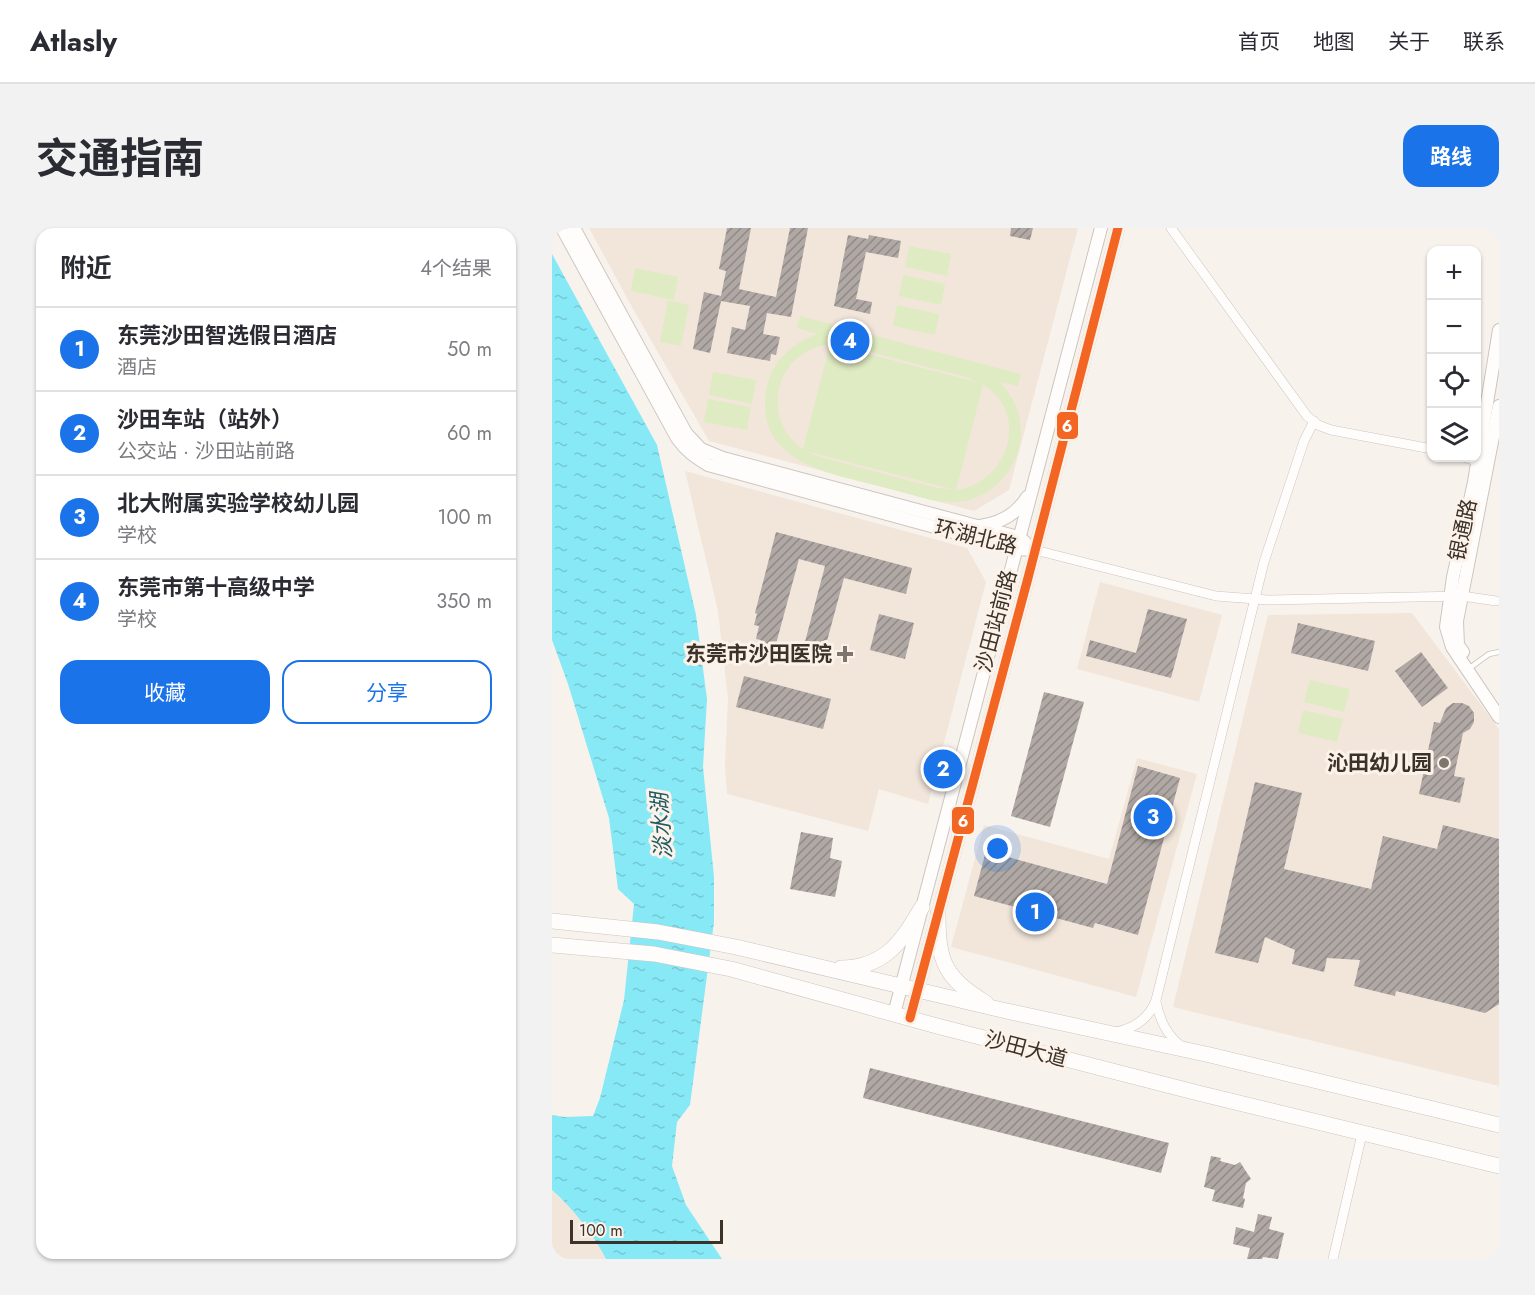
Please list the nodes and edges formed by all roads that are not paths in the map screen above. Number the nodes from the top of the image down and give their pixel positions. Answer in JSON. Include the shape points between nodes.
{"nodes":[{"id":1,"x":562,"y":228,"type":"edge"},
{"id":2,"x":574,"y":228,"type":"edge"},
{"id":3,"x":1101,"y":228,"type":"edge"},
{"id":4,"x":1118,"y":228,"type":"edge"},
{"id":5,"x":1171,"y":228,"type":"edge"},
{"id":6,"x":1499,"y":330,"type":"edge"},
{"id":7,"x":1499,"y":406,"type":"edge"},
{"id":8,"x":1314,"y":422,"type":"junction"},
{"id":9,"x":1427,"y":448,"type":"edge"},
{"id":10,"x":1483,"y":463,"type":"edge"},
{"id":11,"x":1031,"y":491,"type":"junction"},
{"id":12,"x":977,"y":526,"type":"junction"},
{"id":13,"x":1017,"y":543,"type":"junction"},
{"id":14,"x":1035,"y":550,"type":"junction"},
{"id":15,"x":1456,"y":596,"type":"junction"},
{"id":16,"x":1254,"y":599,"type":"junction"},
{"id":17,"x":1497,"y":601,"type":"edge"},
{"id":18,"x":1499,"y":652,"type":"edge"},
{"id":19,"x":1470,"y":668,"type":"junction"},
{"id":20,"x":1499,"y":706,"type":"edge"},
{"id":21,"x":1499,"y":717,"type":"edge"},
{"id":22,"x":922,"y":907,"type":"junction"},
{"id":23,"x":938,"y":914,"type":"junction"},
{"id":24,"x":552,"y":921,"type":"edge"},
{"id":25,"x":552,"y":945,"type":"edge"},
{"id":26,"x":829,"y":969,"type":"junction"},
{"id":27,"x":901,"y":986,"type":"junction"},
{"id":28,"x":917,"y":990,"type":"junction"},
{"id":29,"x":1156,"y":1000,"type":"junction"},
{"id":30,"x":1002,"y":1010,"type":"junction"},
{"id":31,"x":894,"y":1014,"type":"junction"},
{"id":32,"x":910,"y":1018,"type":"junction"},
{"id":33,"x":1112,"y":1034,"type":"junction"},
{"id":34,"x":1187,"y":1050,"type":"junction"},
{"id":35,"x":1499,"y":1125,"type":"edge"},
{"id":36,"x":1362,"y":1134,"type":"junction"},
{"id":37,"x":1499,"y":1166,"type":"edge"},
{"id":38,"x":1333,"y":1259,"type":"edge"}],
"edges":[{"from":1,"to":13,"type":"street","name":"环湖北路","via":[[677,438],[695,458],[708,465]]},
{"from":2,"to":12,"type":"street","name":"环湖北路","via":[[686,433],[700,449]]},
{"from":3,"to":11,"type":"street","name":"沙田站前路"},
{"from":4,"to":14,"type":"street","name":"沙田站前路"},
{"from":5,"to":8,"type":"street"},
{"from":6,"to":10,"type":"street","name":"银通路"},
{"from":7,"to":10,"type":"street","name":"银通路"},
{"from":8,"to":9,"type":"street","via":[[1331,430]]},
{"from":8,"to":16,"type":"street","via":[[1287,491]]},
{"from":10,"to":15,"type":"street","name":"银通路"},
{"from":11,"to":12,"type":"street","via":[[1009,516]]},
{"from":11,"to":13,"type":"street","name":"沙田站前路"},
{"from":12,"to":13,"type":"street","name":"环湖北路"},
{"from":13,"to":14,"type":"street","name":"环湖北路"},
{"from":13,"to":22,"type":"street","name":"沙田站前路"},
{"from":14,"to":16,"type":"street","via":[[1215,596]]},
{"from":14,"to":23,"type":"street","name":"沙田站前路"},
{"from":15,"to":16,"type":"street"},
{"from":15,"to":17,"type":"street"},
{"from":15,"to":19,"type":"street","name":"银通路","via":[[1446,619],[1447,634],[1452,647]]},
{"from":16,"to":29,"type":"street"},
{"from":18,"to":19,"type":"lane","via":[[1489,654]]},
{"from":19,"to":20,"type":"street","name":"银通路"},
{"from":19,"to":21,"type":"street","name":"银通路"},
{"from":22,"to":26,"type":"main road","via":[[910,929],[882,957],[865,964]]},
{"from":22,"to":27,"type":"street","name":"沙田站前路"},
{"from":23,"to":28,"type":"street","name":"沙田站前路"},
{"from":23,"to":30,"type":"main road","via":[[938,940],[945,966],[969,992]]},
{"from":24,"to":26,"type":"main road","name":"沙田大道","via":[[658,932]]},
{"from":25,"to":31,"type":"main road","name":"沙田大道","via":[[654,954],[730,969]]},
{"from":26,"to":27,"type":"main road","name":"沙田大道"},
{"from":27,"to":28,"type":"main road","name":"沙田大道"},
{"from":27,"to":31,"type":"street","name":"沙田站前路"},
{"from":28,"to":30,"type":"main road","name":"沙田大道"},
{"from":28,"to":32,"type":"street","name":"沙田站前路"},
{"from":29,"to":33,"type":"street","via":[[1138,1025]]},
{"from":29,"to":34,"type":"street","via":[[1166,1032]]},
{"from":30,"to":33,"type":"main road","name":"沙田大道"},
{"from":31,"to":32,"type":"main road","name":"沙田大道"},
{"from":32,"to":36,"type":"main road","name":"沙田大道"},
{"from":33,"to":34,"type":"main road","name":"沙田大道"},
{"from":34,"to":35,"type":"main road","name":"沙田大道"},
{"from":36,"to":37,"type":"main road","name":"沙田大道"},
{"from":36,"to":38,"type":"street"}]}
